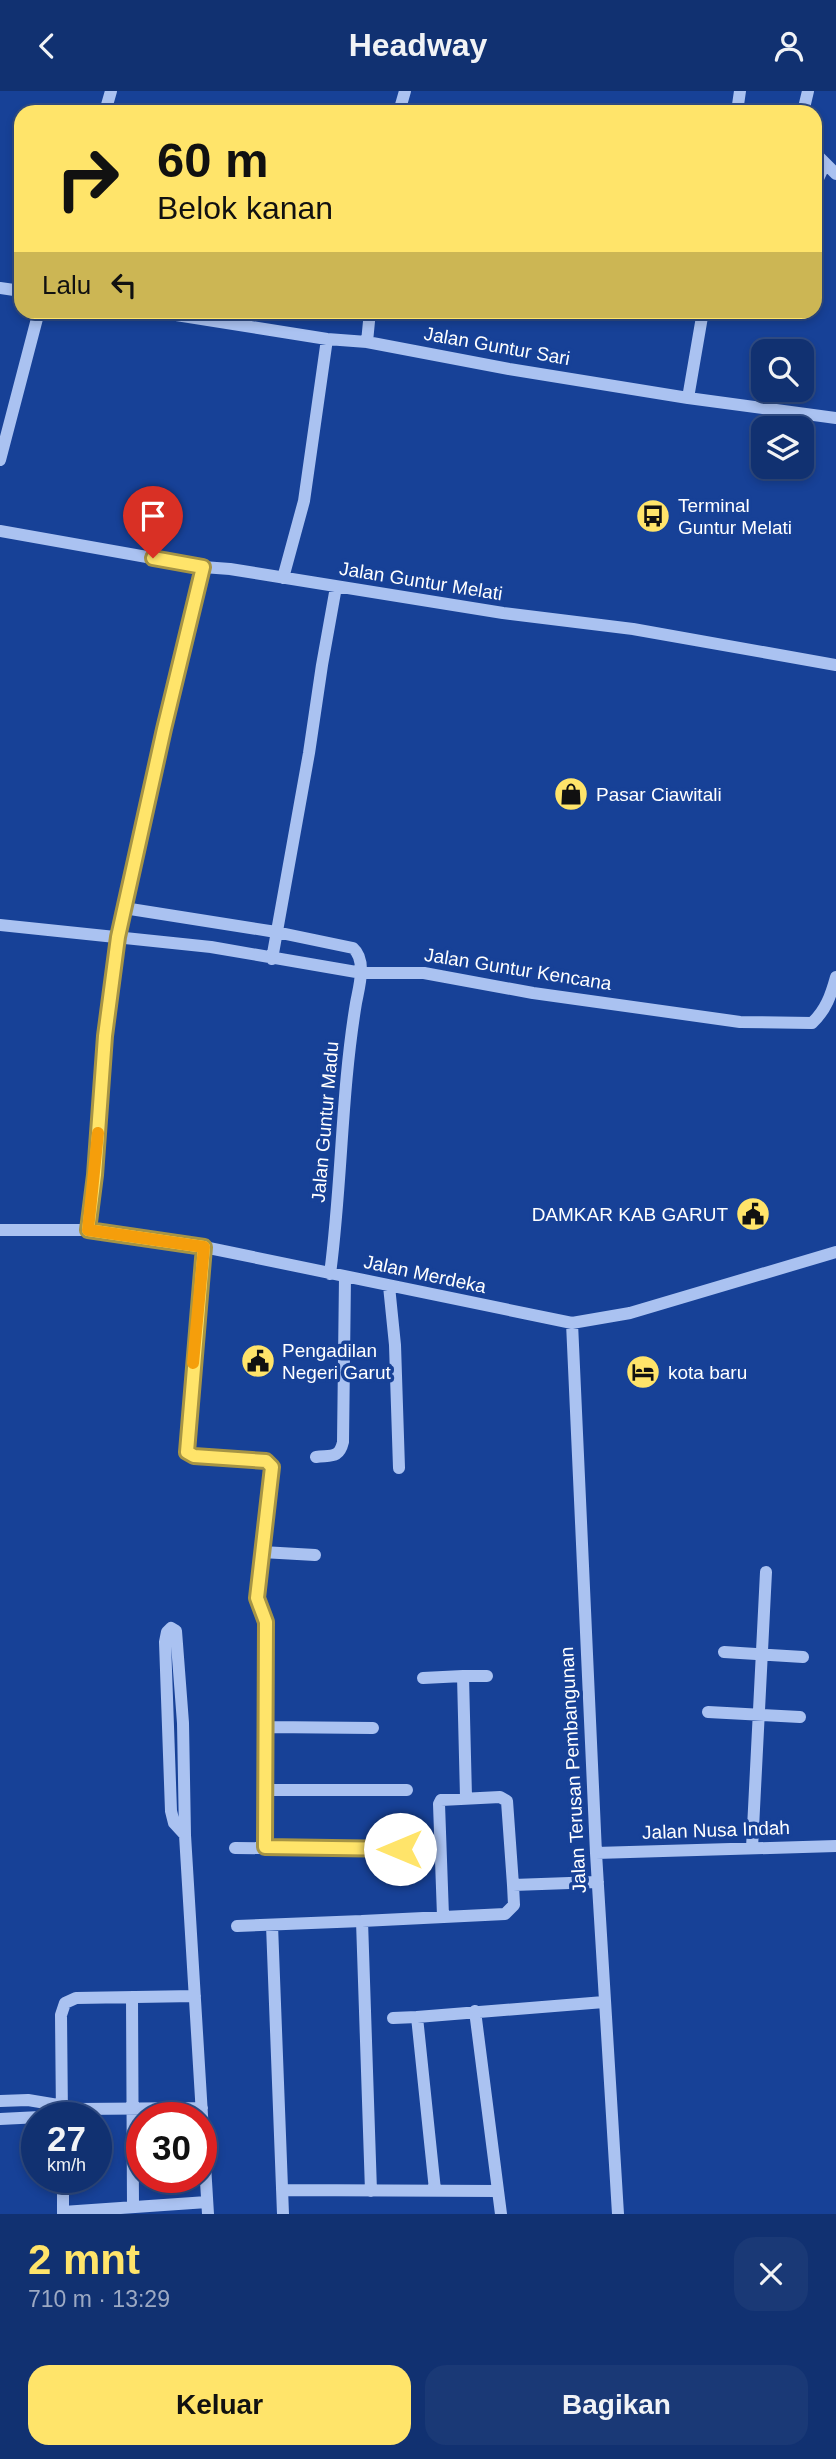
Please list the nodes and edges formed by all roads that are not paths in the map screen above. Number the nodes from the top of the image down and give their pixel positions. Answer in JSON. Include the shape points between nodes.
{"nodes":[{"id":1,"x":822,"y":161,"type":"edge"},
{"id":2,"x":825,"y":164,"type":"junction"},
{"id":3,"x":822,"y":170,"type":"edge"},
{"id":4,"x":836,"y":174,"type":"edge"},
{"id":5,"x":37,"y":319,"type":"edge"},
{"id":6,"x":217,"y":319,"type":"edge"},
{"id":7,"x":369,"y":319,"type":"edge"},
{"id":8,"x":702,"y":319,"type":"edge"},
{"id":9,"x":327,"y":339,"type":"junction"},
{"id":10,"x":367,"y":342,"type":"junction"},
{"id":11,"x":688,"y":398,"type":"junction"},
{"id":12,"x":836,"y":418,"type":"edge"},
{"id":13,"x":0,"y":460,"type":"edge"},
{"id":14,"x":0,"y":531,"type":"edge"},
{"id":15,"x":203,"y":567,"type":"junction"},
{"id":16,"x":283,"y":577,"type":"junction"},
{"id":17,"x":336,"y":587,"type":"junction"},
{"id":18,"x":836,"y":665,"type":"edge"},
{"id":19,"x":124,"y":908,"type":"junction"},
{"id":20,"x":0,"y":925,"type":"edge"},
{"id":21,"x":276,"y":932,"type":"junction"},
{"id":22,"x":118,"y":937,"type":"junction"},
{"id":23,"x":272,"y":959,"type":"junction"},
{"id":24,"x":362,"y":974,"type":"junction"},
{"id":25,"x":836,"y":977,"type":"edge"},
{"id":26,"x":0,"y":1230,"type":"edge"},
{"id":27,"x":88,"y":1230,"type":"junction"},
{"id":28,"x":204,"y":1247,"type":"junction"},
{"id":29,"x":836,"y":1252,"type":"edge"},
{"id":30,"x":330,"y":1274,"type":"junction"},
{"id":31,"x":345,"y":1277,"type":"junction"},
{"id":32,"x":389,"y":1286,"type":"junction"},
{"id":33,"x":572,"y":1323,"type":"junction"},
{"id":34,"x":316,"y":1457,"type":"dead end"},
{"id":35,"x":399,"y":1468,"type":"dead end"},
{"id":36,"x":262,"y":1552,"type":"junction"},
{"id":37,"x":315,"y":1555,"type":"dead end"},
{"id":38,"x":766,"y":1571,"type":"dead end"},
{"id":39,"x":724,"y":1652,"type":"dead end"},
{"id":40,"x":763,"y":1655,"type":"junction"},
{"id":41,"x":803,"y":1657,"type":"dead end"},
{"id":42,"x":487,"y":1675,"type":"dead end"},
{"id":43,"x":463,"y":1676,"type":"junction"},
{"id":44,"x":423,"y":1678,"type":"dead end"},
{"id":45,"x":708,"y":1712,"type":"dead end"},
{"id":46,"x":758,"y":1714,"type":"junction"},
{"id":47,"x":800,"y":1717,"type":"dead end"},
{"id":48,"x":167,"y":1722,"type":"junction"},
{"id":49,"x":183,"y":1723,"type":"junction"},
{"id":50,"x":267,"y":1727,"type":"junction"},
{"id":51,"x":373,"y":1728,"type":"dead end"},
{"id":52,"x":266,"y":1790,"type":"junction"},
{"id":53,"x":407,"y":1790,"type":"dead end"},
{"id":54,"x":466,"y":1797,"type":"junction"},
{"id":55,"x":185,"y":1835,"type":"junction"},
{"id":56,"x":836,"y":1846,"type":"edge"},
{"id":57,"x":235,"y":1847,"type":"dead end"},
{"id":58,"x":265,"y":1847,"type":"junction"},
{"id":59,"x":752,"y":1848,"type":"junction"},
{"id":60,"x":400,"y":1849,"type":"dead end"},
{"id":61,"x":596,"y":1853,"type":"junction"},
{"id":62,"x":598,"y":1882,"type":"junction"},
{"id":63,"x":513,"y":1885,"type":"junction"},
{"id":64,"x":443,"y":1916,"type":"junction"},
{"id":65,"x":362,"y":1921,"type":"junction"},
{"id":66,"x":272,"y":1925,"type":"junction"},
{"id":67,"x":237,"y":1926,"type":"dead end"},
{"id":68,"x":195,"y":1996,"type":"junction"},
{"id":69,"x":132,"y":1997,"type":"junction"},
{"id":70,"x":604,"y":2002,"type":"junction"},
{"id":71,"x":475,"y":2011,"type":"junction"},
{"id":72,"x":417,"y":2017,"type":"junction"},
{"id":73,"x":393,"y":2018,"type":"dead end"},
{"id":74,"x":0,"y":2101,"type":"edge"},
{"id":75,"x":31,"y":2102,"type":"edge"},
{"id":76,"x":62,"y":2102,"type":"edge"},
{"id":77,"x":132,"y":2102,"type":"edge"},
{"id":78,"x":202,"y":2102,"type":"edge"},
{"id":79,"x":21,"y":2118,"type":"edge"},
{"id":80,"x":0,"y":2119,"type":"edge"},
{"id":81,"x":282,"y":2190,"type":"junction"},
{"id":82,"x":435,"y":2190,"type":"junction"},
{"id":83,"x":498,"y":2190,"type":"junction"},
{"id":84,"x":371,"y":2191,"type":"junction"},
{"id":85,"x":63,"y":2193,"type":"edge"},
{"id":86,"x":133,"y":2193,"type":"edge"},
{"id":87,"x":133,"y":2207,"type":"junction"},
{"id":88,"x":208,"y":2208,"type":"edge"},
{"id":89,"x":63,"y":2213,"type":"edge"},
{"id":90,"x":283,"y":2214,"type":"edge"},
{"id":91,"x":501,"y":2214,"type":"edge"},
{"id":92,"x":618,"y":2214,"type":"edge"}],
"edges":[{"from":1,"to":2,"type":"street"},
{"from":2,"to":3,"type":"street"},
{"from":2,"to":4,"type":"street"},
{"from":5,"to":13,"type":"street"},
{"from":6,"to":9,"type":"street","name":"Jalan Guntur Sari"},
{"from":7,"to":10,"type":"street"},
{"from":8,"to":11,"type":"street"},
{"from":9,"to":10,"type":"street","name":"Jalan Guntur Sari"},
{"from":9,"to":16,"type":"street","via":[[304,501]]},
{"from":10,"to":11,"type":"street","name":"Jalan Guntur Sari"},
{"from":11,"to":12,"type":"street","name":"Jalan Guntur Sari"},
{"from":14,"to":15,"type":"street","name":"Jalan Guntur Melati"},
{"from":15,"to":16,"type":"street","name":"Jalan Guntur Melati"},
{"from":15,"to":19,"type":"street"},
{"from":16,"to":17,"type":"street","name":"Jalan Guntur Melati"},
{"from":17,"to":18,"type":"street","name":"Jalan Guntur Melati","via":[[633,629]]},
{"from":17,"to":21,"type":"street"},
{"from":19,"to":21,"type":"street"},
{"from":19,"to":22,"type":"street"},
{"from":20,"to":22,"type":"street","name":"Jalan Guntur Kencana"},
{"from":21,"to":23,"type":"street"},
{"from":21,"to":24,"type":"street","via":[[352,948]]},
{"from":22,"to":23,"type":"street","name":"Jalan Guntur Kencana"},
{"from":22,"to":27,"type":"street"},
{"from":23,"to":24,"type":"street","name":"Jalan Guntur Kencana"},
{"from":24,"to":25,"type":"street","name":"Jalan Guntur Kencana","via":[[424,972],[688,1016],[794,1024],[812,1023],[822,1013]]},
{"from":24,"to":30,"type":"street","name":"Jalan Guntur Madu","via":[[350,1044]]},
{"from":26,"to":27,"type":"street","name":"Jalan Merdeka"},
{"from":27,"to":28,"type":"street","name":"Jalan Merdeka"},
{"from":28,"to":30,"type":"street","name":"Jalan Merdeka"},
{"from":28,"to":36,"type":"street","via":[[187,1452],[271,1465]]},
{"from":29,"to":33,"type":"street","name":"Jalan Merdeka","via":[[630,1313]]},
{"from":30,"to":31,"type":"street","name":"Jalan Merdeka"},
{"from":31,"to":32,"type":"street","name":"Jalan Merdeka"},
{"from":31,"to":34,"type":"street","via":[[343,1442],[336,1455]]},
{"from":32,"to":33,"type":"street","name":"Jalan Merdeka"},
{"from":32,"to":35,"type":"street"},
{"from":33,"to":61,"type":"street","name":"Jalan Terusan Pembangunan"},
{"from":36,"to":37,"type":"street"},
{"from":36,"to":50,"type":"street","via":[[257,1598],[266,1622]]},
{"from":38,"to":40,"type":"street"},
{"from":39,"to":40,"type":"street"},
{"from":40,"to":41,"type":"street"},
{"from":40,"to":46,"type":"street"},
{"from":42,"to":43,"type":"street"},
{"from":43,"to":44,"type":"street"},
{"from":43,"to":54,"type":"street"},
{"from":45,"to":46,"type":"street"},
{"from":46,"to":47,"type":"street"},
{"from":46,"to":59,"type":"street"},
{"from":48,"to":49,"type":"street"},
{"from":48,"to":49,"type":"street","via":[[165,1642],[171,1628],[176,1631]]},
{"from":48,"to":55,"type":"street","via":[[171,1811]]},
{"from":49,"to":55,"type":"street"},
{"from":50,"to":51,"type":"street"},
{"from":50,"to":52,"type":"street"},
{"from":52,"to":53,"type":"street"},
{"from":52,"to":58,"type":"street"},
{"from":54,"to":63,"type":"street","via":[[507,1801]]},
{"from":54,"to":64,"type":"street","via":[[439,1804]]},
{"from":55,"to":68,"type":"street"},
{"from":56,"to":59,"type":"street","name":"Jalan Nusa Indah"},
{"from":57,"to":58,"type":"street"},
{"from":58,"to":60,"type":"street"},
{"from":59,"to":61,"type":"street","name":"Jalan Nusa Indah"},
{"from":61,"to":62,"type":"street","name":"Jalan Terusan Pembangunan"},
{"from":62,"to":63,"type":"street"},
{"from":62,"to":70,"type":"street","name":"Jalan Terusan Pembangunan"},
{"from":63,"to":64,"type":"street","via":[[514,1905],[505,1914]]},
{"from":64,"to":65,"type":"street"},
{"from":65,"to":66,"type":"street"},
{"from":65,"to":84,"type":"street"},
{"from":66,"to":67,"type":"street"},
{"from":66,"to":81,"type":"street"},
{"from":68,"to":69,"type":"street"},
{"from":68,"to":78,"type":"street"},
{"from":69,"to":76,"type":"street","via":[[65,2003],[61,2015]]},
{"from":69,"to":77,"type":"street"},
{"from":70,"to":71,"type":"street"},
{"from":70,"to":92,"type":"street","name":"Jalan Terusan Pembangunan"},
{"from":71,"to":72,"type":"street"},
{"from":71,"to":83,"type":"street"},
{"from":72,"to":73,"type":"street"},
{"from":72,"to":82,"type":"street"},
{"from":74,"to":75,"type":"street"},
{"from":79,"to":80,"type":"street"},
{"from":81,"to":84,"type":"street"},
{"from":81,"to":90,"type":"street"},
{"from":82,"to":83,"type":"street"},
{"from":82,"to":84,"type":"street"},
{"from":83,"to":91,"type":"street"},
{"from":85,"to":89,"type":"street"},
{"from":86,"to":87,"type":"street"},
{"from":87,"to":88,"type":"street"},
{"from":87,"to":89,"type":"street"}]}
